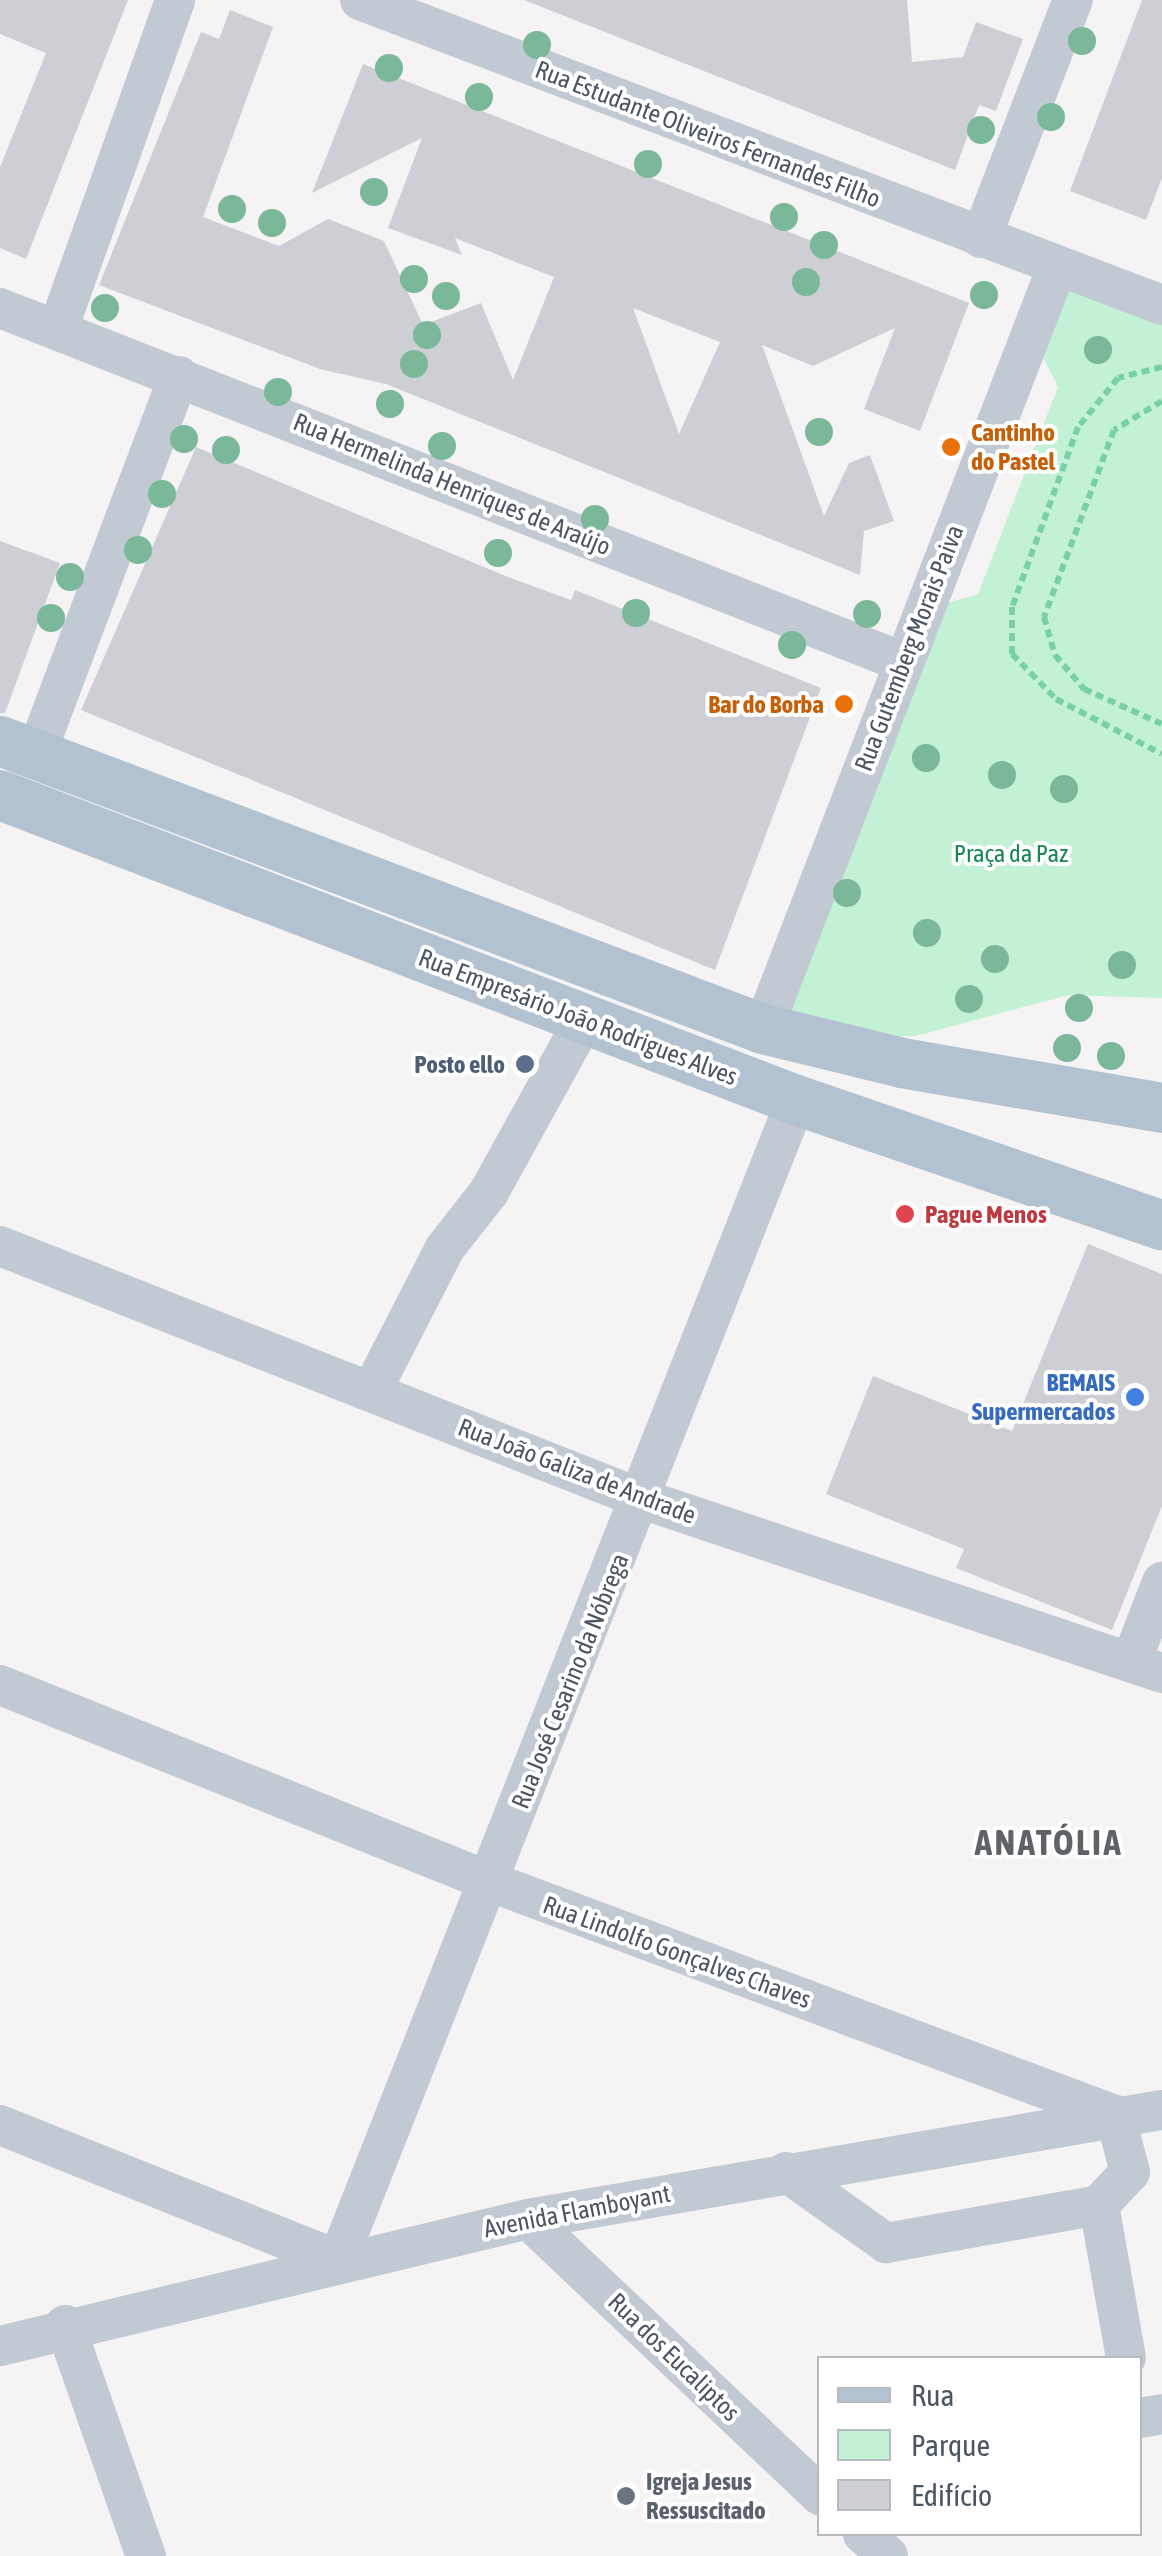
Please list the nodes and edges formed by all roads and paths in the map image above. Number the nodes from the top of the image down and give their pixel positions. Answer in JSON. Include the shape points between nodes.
{"nodes":[{"id":1,"x":175,"y":0,"type":"edge"},
{"id":2,"x":360,"y":0,"type":"edge"},
{"id":3,"x":1073,"y":0,"type":"edge"},
{"id":4,"x":981,"y":238,"type":"junction"},
{"id":5,"x":1057,"y":267,"type":"junction"},
{"id":6,"x":1162,"y":306,"type":"edge"},
{"id":7,"x":0,"y":308,"type":"edge"},
{"id":8,"x":58,"y":329,"type":"junction"},
{"id":9,"x":1162,"y":368,"type":"edge"},
{"id":10,"x":180,"y":376,"type":"junction"},
{"id":11,"x":1162,"y":401,"type":"edge"},
{"id":12,"x":902,"y":662,"type":"junction"},
{"id":13,"x":1162,"y":724,"type":"edge"},
{"id":14,"x":18,"y":747,"type":"edge"},
{"id":15,"x":1162,"y":754,"type":"edge"},
{"id":16,"x":0,"y":795,"type":"edge"},
{"id":17,"x":584,"y":1020,"type":"junction"},
{"id":18,"x":762,"y":1029,"type":"junction"},
{"id":19,"x":796,"y":1100,"type":"junction"},
{"id":20,"x":1162,"y":1108,"type":"edge"},
{"id":21,"x":1162,"y":1225,"type":"edge"},
{"id":22,"x":0,"y":1246,"type":"edge"},
{"id":23,"x":371,"y":1392,"type":"junction"},
{"id":24,"x":642,"y":1499,"type":"junction"},
{"id":25,"x":1162,"y":1582,"type":"edge"},
{"id":26,"x":1146,"y":1667,"type":"edge"},
{"id":27,"x":0,"y":1686,"type":"edge"},
{"id":28,"x":490,"y":1882,"type":"junction"},
{"id":29,"x":1162,"y":2110,"type":"edge"},
{"id":30,"x":1115,"y":2115,"type":"junction"},
{"id":31,"x":0,"y":2125,"type":"edge"},
{"id":32,"x":786,"y":2172,"type":"junction"},
{"id":33,"x":1099,"y":2205,"type":"junction"},
{"id":34,"x":528,"y":2220,"type":"junction"},
{"id":35,"x":338,"y":2260,"type":"junction"},
{"id":36,"x":65,"y":2325,"type":"junction"},
{"id":37,"x":0,"y":2346,"type":"edge"},
{"id":38,"x":1126,"y":2356,"type":"edge"},
{"id":39,"x":811,"y":2478,"type":"edge"},
{"id":40,"x":865,"y":2536,"type":"edge"},
{"id":41,"x":146,"y":2556,"type":"edge"},
{"id":42,"x":888,"y":2556,"type":"edge"}],
"edges":[{"from":1,"to":8,"type":"street"},
{"from":2,"to":4,"type":"street","name":"Rua Estudante Oliveiros Fernandes Filho"},
{"from":3,"to":4,"type":"street"},
{"from":4,"to":5,"type":"street","name":"Rua Estudante Oliveiros Fernandes Filho"},
{"from":5,"to":6,"type":"street","name":"Rua Estudante Oliveiros Fernandes Filho"},
{"from":5,"to":12,"type":"street","name":"Rua Gutemberg Morais Paiva"},
{"from":7,"to":8,"type":"street","name":"Rua Hermelinda Henriques de Araújo"},
{"from":8,"to":10,"type":"street","name":"Rua Hermelinda Henriques de Araújo"},
{"from":9,"to":15,"type":"path","via":[[1118,378],[1078,427],[1012,607],[1012,654],[1056,699]]},
{"from":10,"to":12,"type":"street","name":"Rua Hermelinda Henriques de Araújo"},
{"from":10,"to":14,"type":"street"},
{"from":11,"to":13,"type":"path","via":[[1114,430],[1044,617],[1055,655],[1084,689]]},
{"from":12,"to":18,"type":"street","name":"Rua Gutemberg Morais Paiva"},
{"from":14,"to":18,"type":"main road"},
{"from":16,"to":17,"type":"main road","name":"Rua Empresário João Rodrigues Alves"},
{"from":17,"to":19,"type":"main road","name":"Rua Empresário João Rodrigues Alves"},
{"from":17,"to":23,"type":"street","via":[[489,1192],[445,1248]]},
{"from":18,"to":20,"type":"main road","via":[[902,1063]]},
{"from":19,"to":21,"type":"main road","name":"Rua Empresário João Rodrigues Alves"},
{"from":19,"to":24,"type":"street","name":"Rua José Cesarino da Nóbrega"},
{"from":22,"to":23,"type":"street","name":"Rua João Galiza de Andrade"},
{"from":23,"to":24,"type":"street","name":"Rua João Galiza de Andrade"},
{"from":24,"to":26,"type":"street","name":"Rua João Galiza de Andrade"},
{"from":24,"to":28,"type":"street","name":"Rua José Cesarino da Nóbrega"},
{"from":25,"to":26,"type":"street"},
{"from":27,"to":28,"type":"street","name":"Rua Lindolfo Gonçalves Chaves"},
{"from":28,"to":30,"type":"street","name":"Rua Lindolfo Gonçalves Chaves"},
{"from":28,"to":35,"type":"street","name":"Rua José Cesarino da Nóbrega"},
{"from":29,"to":30,"type":"street","name":"Avenida Flamboyant"},
{"from":30,"to":32,"type":"street","name":"Avenida Flamboyant"},
{"from":30,"to":33,"type":"street","via":[[1130,2172]]},
{"from":31,"to":35,"type":"street"},
{"from":32,"to":33,"type":"street","via":[[886,2244]]},
{"from":32,"to":34,"type":"street","name":"Avenida Flamboyant"},
{"from":33,"to":38,"type":"street"},
{"from":34,"to":35,"type":"street","name":"Avenida Flamboyant"},
{"from":34,"to":39,"type":"street","name":"Rua dos Eucaliptos"},
{"from":35,"to":36,"type":"street","name":"Avenida Flamboyant"},
{"from":36,"to":37,"type":"street","name":"Avenida Flamboyant"},
{"from":36,"to":41,"type":"street"},
{"from":40,"to":42,"type":"street"}]}
